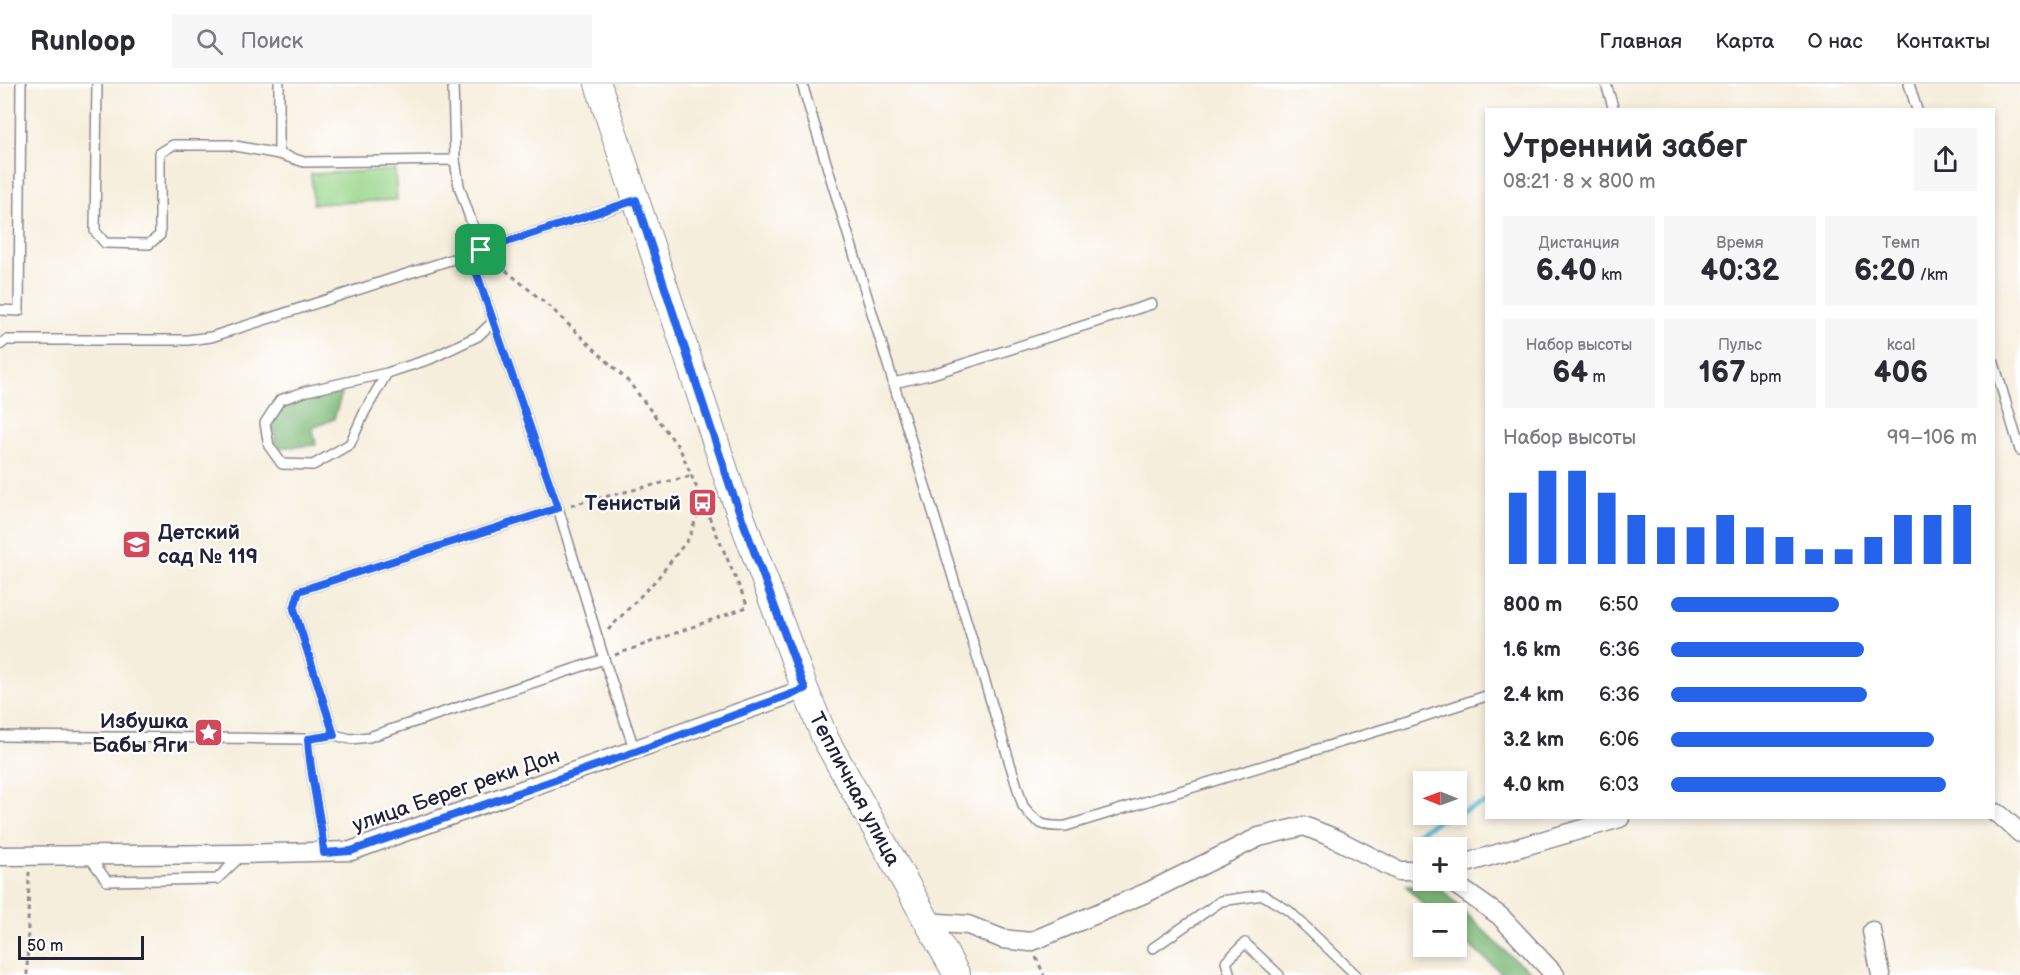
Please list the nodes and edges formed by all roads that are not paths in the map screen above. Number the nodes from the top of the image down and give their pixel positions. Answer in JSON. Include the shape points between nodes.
{"nodes":[{"id":1,"x":21,"y":84,"type":"edge"},
{"id":2,"x":97,"y":84,"type":"edge"},
{"id":3,"x":279,"y":84,"type":"edge"},
{"id":4,"x":453,"y":84,"type":"edge"},
{"id":5,"x":598,"y":84,"type":"edge"},
{"id":6,"x":802,"y":84,"type":"edge"},
{"id":7,"x":1606,"y":84,"type":"edge"},
{"id":8,"x":1909,"y":84,"type":"edge"},
{"id":9,"x":1613,"y":108,"type":"edge"},
{"id":10,"x":1916,"y":108,"type":"edge"},
{"id":11,"x":279,"y":154,"type":"junction"},
{"id":12,"x":455,"y":160,"type":"junction"},
{"id":13,"x":636,"y":200,"type":"junction"},
{"id":14,"x":481,"y":250,"type":"junction"},
{"id":15,"x":470,"y":254,"type":"junction"},
{"id":16,"x":1152,"y":304,"type":"dead end"},
{"id":17,"x":0,"y":310,"type":"edge"},
{"id":18,"x":494,"y":321,"type":"junction"},
{"id":19,"x":0,"y":345,"type":"edge"},
{"id":20,"x":1995,"y":366,"type":"edge"},
{"id":21,"x":387,"y":373,"type":"junction"},
{"id":22,"x":893,"y":383,"type":"junction"},
{"id":23,"x":2020,"y":450,"type":"edge"},
{"id":24,"x":558,"y":508,"type":"junction"},
{"id":25,"x":604,"y":659,"type":"junction"},
{"id":26,"x":805,"y":689,"type":"junction"},
{"id":27,"x":1485,"y":696,"type":"edge"},
{"id":28,"x":334,"y":735,"type":"junction"},
{"id":29,"x":0,"y":736,"type":"edge"},
{"id":30,"x":308,"y":739,"type":"junction"},
{"id":31,"x":635,"y":752,"type":"junction"},
{"id":32,"x":1995,"y":812,"type":"edge"},
{"id":33,"x":1617,"y":819,"type":"edge"},
{"id":34,"x":2020,"y":833,"type":"edge"},
{"id":35,"x":324,"y":853,"type":"junction"},
{"id":36,"x":243,"y":854,"type":"junction"},
{"id":37,"x":88,"y":855,"type":"junction"},
{"id":38,"x":0,"y":856,"type":"edge"},
{"id":39,"x":1467,"y":863,"type":"edge"},
{"id":40,"x":1413,"y":871,"type":"edge"},
{"id":41,"x":1465,"y":891,"type":"edge"},
{"id":42,"x":926,"y":921,"type":"junction"},
{"id":43,"x":1872,"y":931,"type":"dead end"},
{"id":44,"x":1154,"y":948,"type":"dead end"},
{"id":45,"x":957,"y":975,"type":"edge"},
{"id":46,"x":1230,"y":975,"type":"edge"},
{"id":47,"x":1279,"y":975,"type":"edge"},
{"id":48,"x":1356,"y":975,"type":"edge"},
{"id":49,"x":1555,"y":975,"type":"edge"},
{"id":50,"x":1881,"y":975,"type":"edge"}],
"edges":[{"from":1,"to":17,"type":"lane","via":[[19,310]]},
{"from":2,"to":11,"type":"lane","via":[[95,231],[105,243],[149,244],[160,235],[160,153],[173,145],[230,145]]},
{"from":3,"to":11,"type":"lane"},
{"from":4,"to":12,"type":"lane"},
{"from":5,"to":13,"type":"street","name":"Тепличная улица"},
{"from":6,"to":22,"type":"lane"},
{"from":7,"to":9,"type":"lane"},
{"from":8,"to":10,"type":"lane"},
{"from":11,"to":12,"type":"lane","via":[[304,162]]},
{"from":12,"to":14,"type":"lane","via":[[459,186]]},
{"from":13,"to":14,"type":"lane"},
{"from":13,"to":26,"type":"street","name":"Тепличная улица","via":[[731,489]]},
{"from":14,"to":15,"type":"lane"},
{"from":15,"to":18,"type":"lane"},
{"from":15,"to":19,"type":"lane","via":[[211,337],[6,340]]},
{"from":16,"to":22,"type":"lane"},
{"from":18,"to":21,"type":"lane","via":[[478,336],[430,359]]},
{"from":18,"to":24,"type":"lane"},
{"from":20,"to":23,"type":"lane"},
{"from":21,"to":21,"type":"lane","via":[[280,400],[265,423],[269,446],[282,464],[313,465],[350,444]]},
{"from":22,"to":27,"type":"lane","via":[[1023,807],[1046,827],[1066,826]]},
{"from":24,"to":25,"type":"lane"},
{"from":24,"to":28,"type":"lane","via":[[299,591],[294,609]]},
{"from":25,"to":28,"type":"lane","via":[[369,737],[351,739]]},
{"from":25,"to":31,"type":"lane"},
{"from":26,"to":31,"type":"street","name":"улица Берег реки Дон"},
{"from":26,"to":42,"type":"street","name":"Тепличная улица","via":[[825,738]]},
{"from":28,"to":30,"type":"lane"},
{"from":29,"to":30,"type":"lane"},
{"from":30,"to":35,"type":"lane"},
{"from":31,"to":35,"type":"street","name":"улица Берег реки Дон","via":[[351,851]]},
{"from":32,"to":34,"type":"street"},
{"from":33,"to":39,"type":"street"},
{"from":35,"to":36,"type":"street","name":"улица Берег реки Дон"},
{"from":36,"to":37,"type":"street","name":"улица Берег реки Дон"},
{"from":36,"to":37,"type":"lane","via":[[217,879],[107,881]]},
{"from":37,"to":38,"type":"street","name":"улица Берег реки Дон"},
{"from":40,"to":42,"type":"street","via":[[1398,871],[1304,826],[1259,837],[1148,892],[1029,942],[1003,939],[968,925]]},
{"from":41,"to":49,"type":"street","via":[[1500,916]]},
{"from":42,"to":45,"type":"street","name":"Тепличная улица"},
{"from":43,"to":50,"type":"street"},
{"from":44,"to":48,"type":"lane","via":[[1221,901],[1263,895],[1289,911]]},
{"from":46,"to":47,"type":"lane","via":[[1226,962],[1245,943]]}]}
